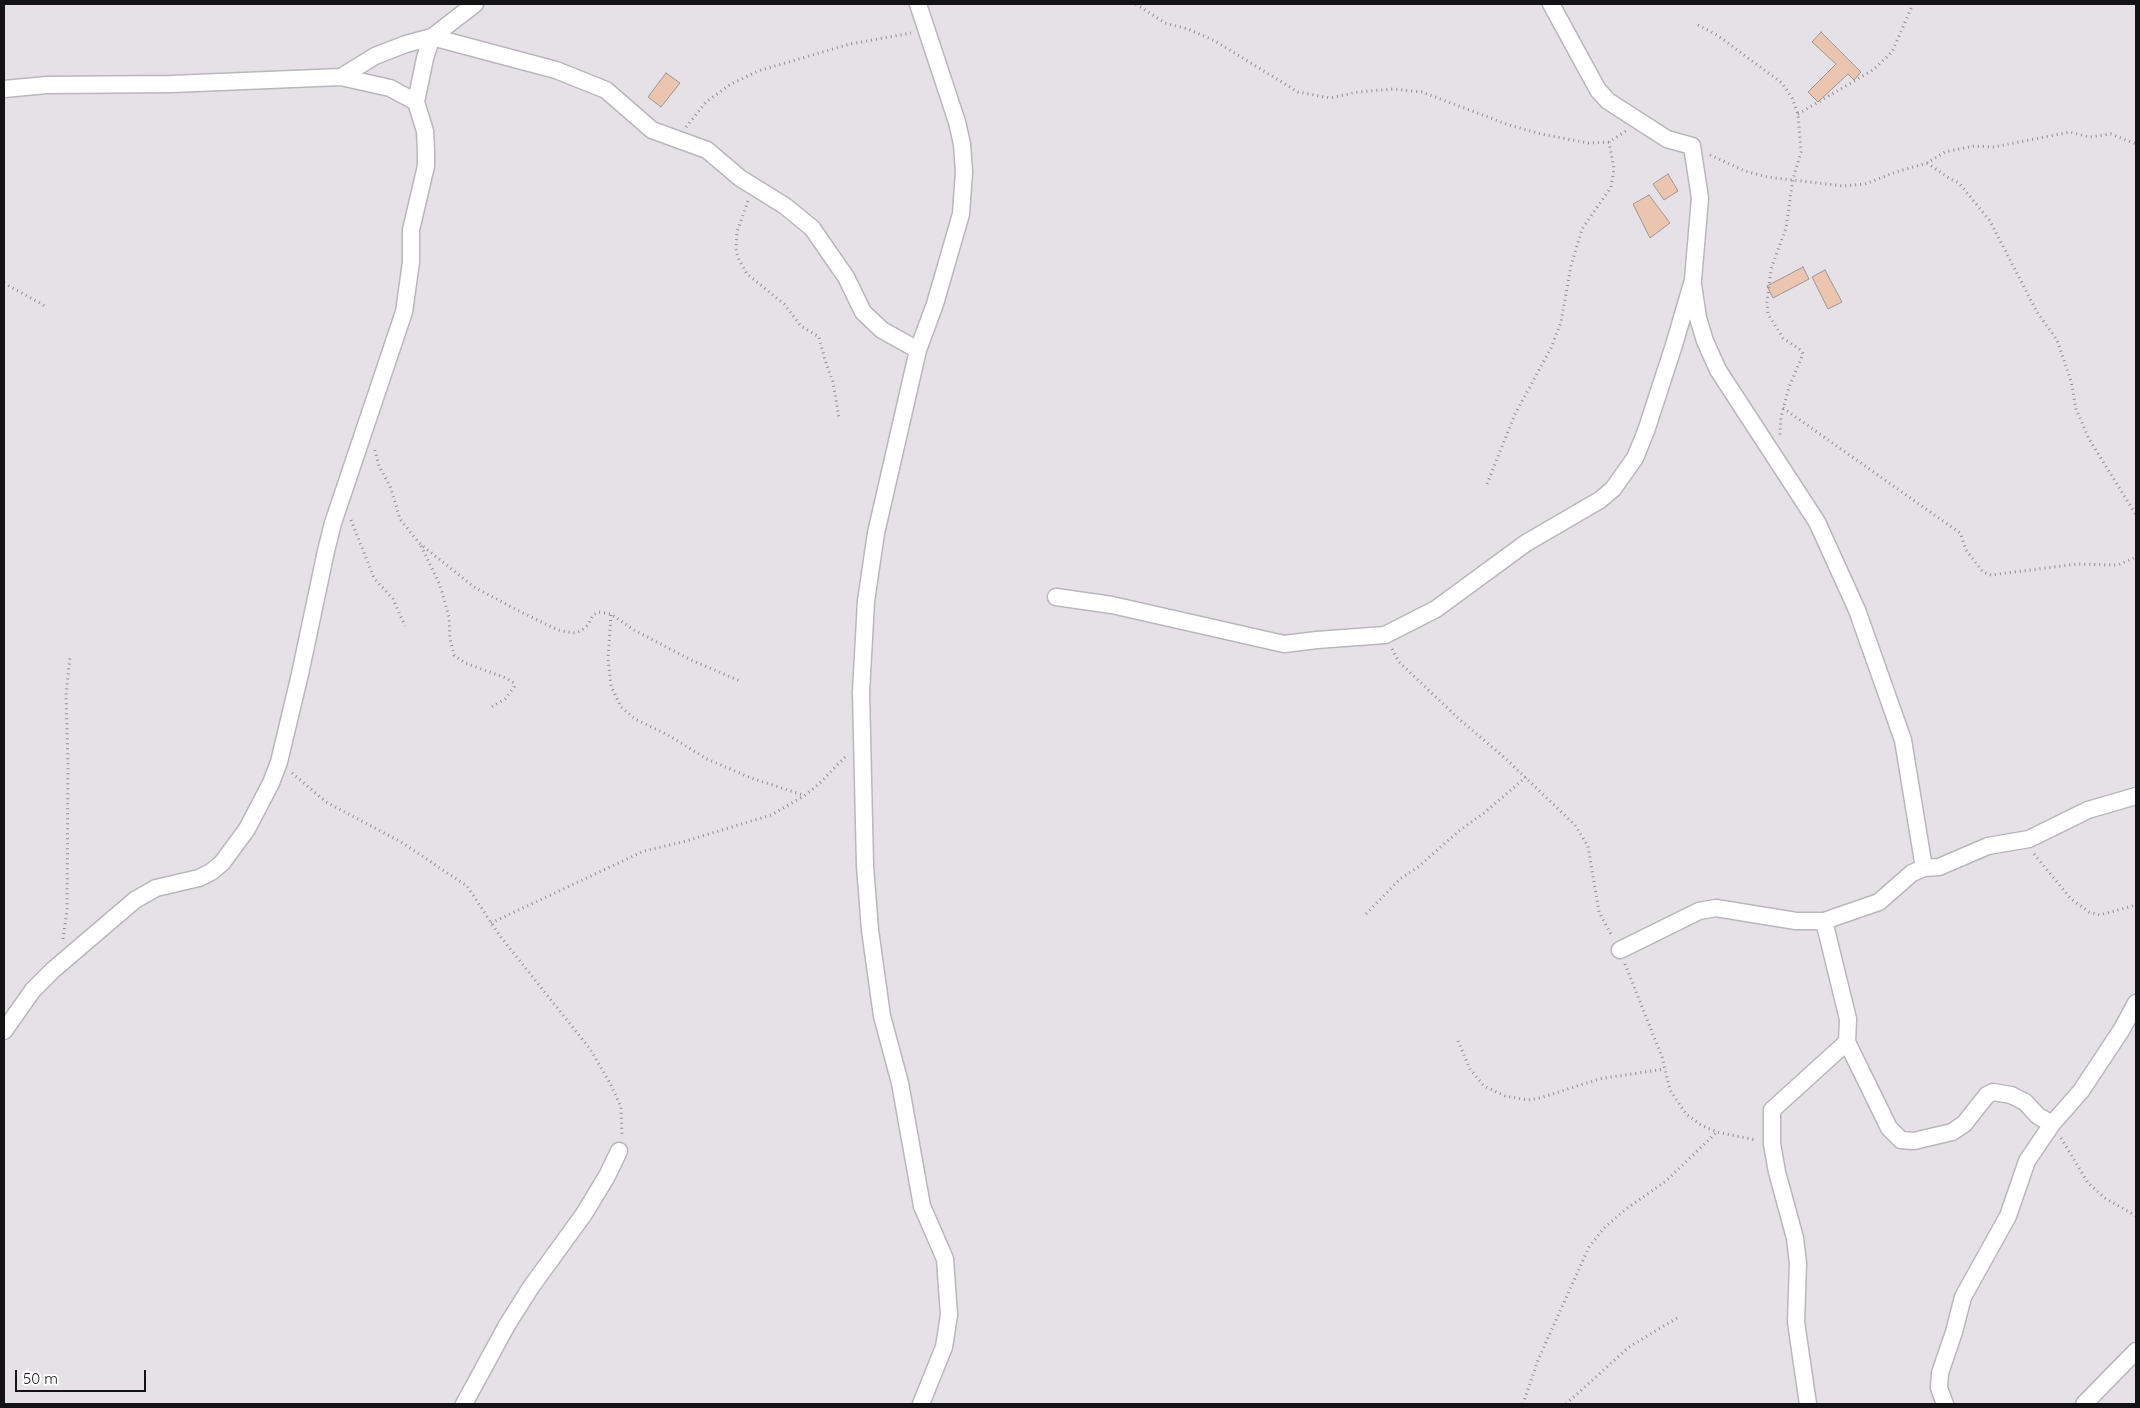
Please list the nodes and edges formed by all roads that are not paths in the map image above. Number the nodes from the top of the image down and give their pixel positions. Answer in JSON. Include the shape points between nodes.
{"nodes":[{"id":1,"x":474,"y":4,"type":"edge"},
{"id":2,"x":918,"y":4,"type":"edge"},
{"id":3,"x":1551,"y":4,"type":"edge"},
{"id":4,"x":432,"y":37,"type":"junction"},
{"id":5,"x":341,"y":77,"type":"junction"},
{"id":6,"x":4,"y":89,"type":"edge"},
{"id":7,"x":416,"y":102,"type":"junction"},
{"id":8,"x":1693,"y":280,"type":"junction"},
{"id":9,"x":918,"y":350,"type":"junction"},
{"id":10,"x":1056,"y":597,"type":"dead end"},
{"id":11,"x":2136,"y":796,"type":"edge"},
{"id":12,"x":1924,"y":868,"type":"junction"},
{"id":13,"x":1824,"y":921,"type":"junction"},
{"id":14,"x":1620,"y":950,"type":"road end"},
{"id":15,"x":2136,"y":1003,"type":"edge"},
{"id":16,"x":4,"y":1031,"type":"edge"},
{"id":17,"x":1847,"y":1042,"type":"junction"},
{"id":18,"x":2052,"y":1124,"type":"junction"},
{"id":19,"x":619,"y":1151,"type":"road end"},
{"id":20,"x":2136,"y":1351,"type":"edge"},
{"id":21,"x":464,"y":1404,"type":"edge"},
{"id":22,"x":921,"y":1404,"type":"edge"},
{"id":23,"x":1808,"y":1404,"type":"edge"},
{"id":24,"x":1945,"y":1404,"type":"edge"},
{"id":25,"x":2084,"y":1404,"type":"edge"}],
"edges":[{"from":1,"to":4,"type":"street"},
{"from":2,"to":9,"type":"street","via":[[957,122],[964,172],[961,214]]},
{"from":3,"to":8,"type":"street","via":[[1598,90],[1608,101],[1667,139],[1692,146],[1700,198]]},
{"from":4,"to":5,"type":"street","via":[[374,56]]},
{"from":4,"to":7,"type":"street"},
{"from":4,"to":9,"type":"street","via":[[583,80],[606,90],[652,130],[707,150],[731,171],[812,228],[846,277],[863,312],[882,330]]},
{"from":5,"to":6,"type":"street"},
{"from":5,"to":7,"type":"street","via":[[390,88]]},
{"from":7,"to":16,"type":"street","via":[[425,131],[426,166],[411,230],[411,262],[404,312],[326,551],[312,622],[272,782],[248,829],[222,863],[199,878],[168,884],[144,894],[65,959],[33,990]]},
{"from":8,"to":10,"type":"street","via":[[1646,431],[1635,458],[1613,488],[1600,500],[1526,543],[1436,609],[1384,635],[1284,644],[1112,604]]},
{"from":8,"to":12,"type":"street","via":[[1698,318],[1718,370],[1817,522],[1857,610],[1903,740]]},
{"from":9,"to":22,"type":"street","via":[[876,532],[866,601],[861,692],[865,866],[882,1016],[900,1083],[922,1206],[945,1259],[949,1315],[946,1339]]},
{"from":11,"to":12,"type":"street","via":[[2088,810],[2023,840],[1988,846],[1939,867]]},
{"from":12,"to":13,"type":"street","via":[[1912,873],[1879,902]]},
{"from":13,"to":14,"type":"street","via":[[1716,908],[1699,911]]},
{"from":13,"to":17,"type":"street","via":[[1848,1020]]},
{"from":15,"to":18,"type":"street","via":[[2081,1091]]},
{"from":17,"to":18,"type":"street","via":[[1889,1128],[1901,1140],[1914,1141],[1952,1132],[1964,1124],[1993,1092],[2011,1095],[2025,1102],[2038,1116]]},
{"from":17,"to":23,"type":"street","via":[[1773,1107],[1772,1144],[1795,1238],[1798,1271],[1796,1322]]},
{"from":18,"to":24,"type":"street","via":[[2027,1161],[2008,1216],[1963,1297],[1940,1373],[1939,1388]]},
{"from":19,"to":21,"type":"street","via":[[584,1214],[531,1286],[507,1325]]},
{"from":20,"to":25,"type":"street"}]}
